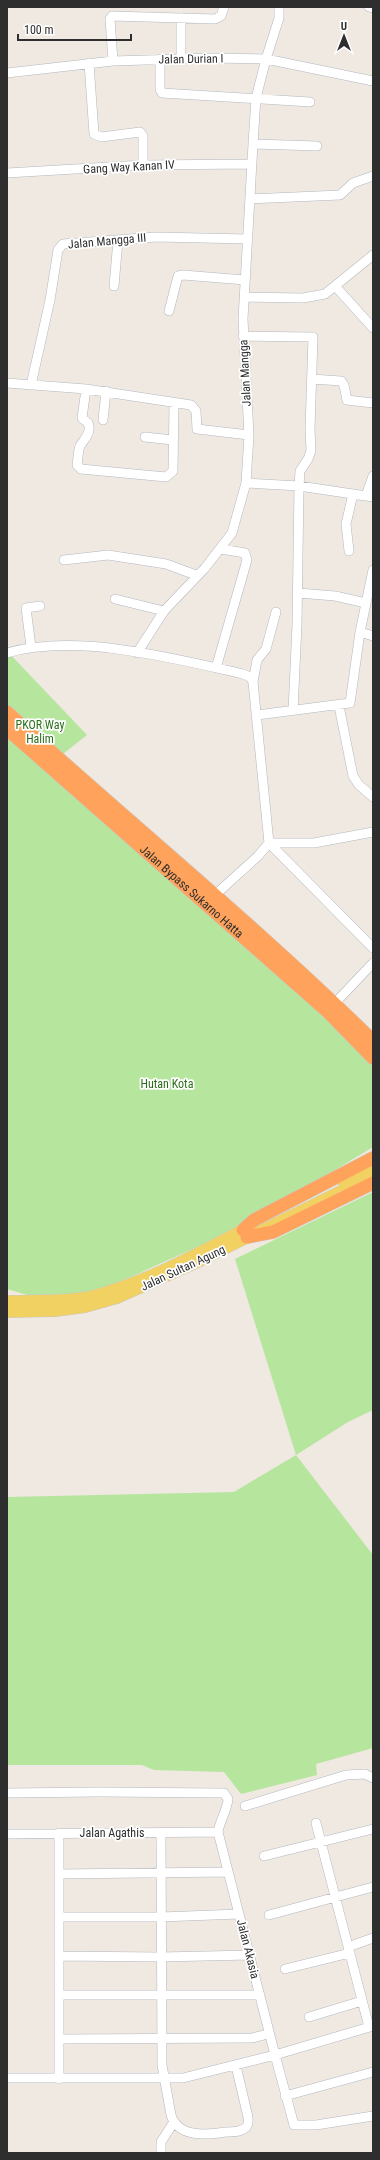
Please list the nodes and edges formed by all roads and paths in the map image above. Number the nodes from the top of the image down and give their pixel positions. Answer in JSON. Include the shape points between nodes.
{"nodes":[{"id":1,"x":224,"y":7,"type":"edge"},
{"id":2,"x":279,"y":7,"type":"edge"},
{"id":3,"x":369,"y":7,"type":"edge"},
{"id":4,"x":373,"y":8,"type":"edge"},
{"id":5,"x":181,"y":18,"type":"junction"},
{"id":6,"x":181,"y":58,"type":"junction"},
{"id":7,"x":160,"y":59,"type":"junction"},
{"id":8,"x":266,"y":59,"type":"junction"},
{"id":9,"x":113,"y":61,"type":"junction"},
{"id":10,"x":89,"y":63,"type":"junction"},
{"id":11,"x":7,"y":73,"type":"edge"},
{"id":12,"x":373,"y":80,"type":"edge"},
{"id":13,"x":256,"y":98,"type":"junction"},
{"id":14,"x":310,"y":102,"type":"dead end"},
{"id":15,"x":253,"y":144,"type":"junction"},
{"id":16,"x":317,"y":146,"type":"dead end"},
{"id":17,"x":251,"y":164,"type":"junction"},
{"id":18,"x":143,"y":165,"type":"junction"},
{"id":19,"x":7,"y":173,"type":"edge"},
{"id":20,"x":373,"y":176,"type":"edge"},
{"id":21,"x":251,"y":199,"type":"junction"},
{"id":22,"x":248,"y":238,"type":"junction"},
{"id":23,"x":118,"y":240,"type":"junction"},
{"id":24,"x":373,"y":255,"type":"edge"},
{"id":25,"x":245,"y":280,"type":"junction"},
{"id":26,"x":114,"y":286,"type":"dead end"},
{"id":27,"x":336,"y":287,"type":"junction"},
{"id":28,"x":245,"y":297,"type":"junction"},
{"id":29,"x":168,"y":311,"type":"dead end"},
{"id":30,"x":373,"y":328,"type":"edge"},
{"id":31,"x":243,"y":336,"type":"junction"},
{"id":32,"x":312,"y":379,"type":"junction"},
{"id":33,"x":7,"y":383,"type":"edge"},
{"id":34,"x":31,"y":385,"type":"junction"},
{"id":35,"x":86,"y":389,"type":"junction"},
{"id":36,"x":106,"y":392,"type":"junction"},
{"id":37,"x":174,"y":403,"type":"junction"},
{"id":38,"x":373,"y":403,"type":"edge"},
{"id":39,"x":103,"y":420,"type":"dead end"},
{"id":40,"x":249,"y":435,"type":"junction"},
{"id":41,"x":146,"y":437,"type":"dead end"},
{"id":42,"x":173,"y":440,"type":"junction"},
{"id":43,"x":373,"y":476,"type":"edge"},
{"id":44,"x":246,"y":483,"type":"junction"},
{"id":45,"x":299,"y":486,"type":"junction"},
{"id":46,"x":353,"y":494,"type":"junction"},
{"id":47,"x":370,"y":497,"type":"edge"},
{"id":48,"x":221,"y":549,"type":"junction"},
{"id":49,"x":349,"y":551,"type":"dead end"},
{"id":50,"x":64,"y":560,"type":"dead end"},
{"id":51,"x":373,"y":570,"type":"edge"},
{"id":52,"x":196,"y":575,"type":"junction"},
{"id":53,"x":298,"y":593,"type":"junction"},
{"id":54,"x":115,"y":599,"type":"dead end"},
{"id":55,"x":366,"y":603,"type":"junction"},
{"id":56,"x":40,"y":606,"type":"dead end"},
{"id":57,"x":164,"y":611,"type":"junction"},
{"id":58,"x":276,"y":612,"type":"dead end"},
{"id":59,"x":360,"y":632,"type":"junction"},
{"id":60,"x":373,"y":636,"type":"edge"},
{"id":61,"x":31,"y":647,"type":"junction"},
{"id":62,"x":7,"y":653,"type":"edge"},
{"id":63,"x":137,"y":653,"type":"junction"},
{"id":64,"x":216,"y":668,"type":"junction"},
{"id":65,"x":253,"y":682,"type":"junction"},
{"id":66,"x":343,"y":705,"type":"junction"},
{"id":67,"x":293,"y":711,"type":"junction"},
{"id":68,"x":7,"y":712,"type":"edge"},
{"id":69,"x":257,"y":715,"type":"junction"},
{"id":70,"x":7,"y":729,"type":"edge"},
{"id":71,"x":373,"y":797,"type":"edge"},
{"id":72,"x":373,"y":832,"type":"edge"},
{"id":73,"x":269,"y":843,"type":"junction"},
{"id":74,"x":215,"y":895,"type":"junction"},
{"id":75,"x":239,"y":925,"type":"junction"},
{"id":76,"x":373,"y":948,"type":"edge"},
{"id":77,"x":371,"y":967,"type":"edge"},
{"id":78,"x":335,"y":1003,"type":"junction"},
{"id":79,"x":373,"y":1041,"type":"edge"},
{"id":80,"x":373,"y":1058,"type":"edge"},
{"id":81,"x":373,"y":1158,"type":"edge"},
{"id":82,"x":373,"y":1166,"type":"edge"},
{"id":83,"x":373,"y":1175,"type":"edge"},
{"id":84,"x":347,"y":1183,"type":"junction"},
{"id":85,"x":373,"y":1184,"type":"edge"},
{"id":86,"x":245,"y":1234,"type":"junction"},
{"id":87,"x":7,"y":1301,"type":"edge"},
{"id":88,"x":7,"y":1312,"type":"edge"},
{"id":89,"x":373,"y":1778,"type":"edge"},
{"id":90,"x":7,"y":1793,"type":"edge"},
{"id":91,"x":245,"y":1806,"type":"dead end"},
{"id":92,"x":316,"y":1823,"type":"dead end"},
{"id":93,"x":373,"y":1829,"type":"edge"},
{"id":94,"x":218,"y":1832,"type":"junction"},
{"id":95,"x":59,"y":1833,"type":"junction"},
{"id":96,"x":161,"y":1833,"type":"junction"},
{"id":97,"x":7,"y":1834,"type":"edge"},
{"id":98,"x":321,"y":1843,"type":"junction"},
{"id":99,"x":264,"y":1856,"type":"dead end"},
{"id":100,"x":228,"y":1872,"type":"junction"},
{"id":101,"x":161,"y":1873,"type":"junction"},
{"id":102,"x":59,"y":1874,"type":"junction"},
{"id":103,"x":373,"y":1887,"type":"edge"},
{"id":104,"x":336,"y":1898,"type":"junction"},
{"id":105,"x":240,"y":1914,"type":"junction"},
{"id":106,"x":269,"y":1915,"type":"dead end"},
{"id":107,"x":59,"y":1917,"type":"junction"},
{"id":108,"x":161,"y":1917,"type":"junction"},
{"id":109,"x":373,"y":1938,"type":"edge"},
{"id":110,"x":349,"y":1950,"type":"junction"},
{"id":111,"x":250,"y":1955,"type":"junction"},
{"id":112,"x":59,"y":1956,"type":"junction"},
{"id":113,"x":161,"y":1957,"type":"junction"},
{"id":114,"x":286,"y":1969,"type":"dead end"},
{"id":115,"x":60,"y":1995,"type":"junction"},
{"id":116,"x":260,"y":1995,"type":"junction"},
{"id":117,"x":161,"y":1996,"type":"junction"},
{"id":118,"x":362,"y":2001,"type":"junction"},
{"id":119,"x":309,"y":2017,"type":"dead end"},
{"id":120,"x":371,"y":2027,"type":"edge"},
{"id":121,"x":268,"y":2034,"type":"junction"},
{"id":122,"x":60,"y":2039,"type":"junction"},
{"id":123,"x":162,"y":2039,"type":"junction"},
{"id":124,"x":275,"y":2055,"type":"junction"},
{"id":125,"x":236,"y":2066,"type":"junction"},
{"id":126,"x":373,"y":2072,"type":"edge"},
{"id":127,"x":7,"y":2078,"type":"edge"},
{"id":128,"x":59,"y":2079,"type":"junction"},
{"id":129,"x":164,"y":2079,"type":"junction"},
{"id":130,"x":285,"y":2096,"type":"junction"},
{"id":131,"x":373,"y":2116,"type":"edge"},
{"id":132,"x":174,"y":2122,"type":"junction"},
{"id":133,"x":161,"y":2153,"type":"edge"}],
"edges":[{"from":1,"to":5,"type":"street","via":[[218,19]]},
{"from":2,"to":8,"type":"street","name":"Jalan Mangga","via":[[276,31]]},
{"from":3,"to":4,"type":"street"},
{"from":5,"to":6,"type":"street"},
{"from":5,"to":9,"type":"street","via":[[112,16],[110,19]]},
{"from":6,"to":7,"type":"street","name":"Jalan Durian I"},
{"from":6,"to":8,"type":"street","name":"Jalan Durian I"},
{"from":7,"to":9,"type":"street","name":"Jalan Durian I"},
{"from":7,"to":13,"type":"street","via":[[162,93]]},
{"from":8,"to":12,"type":"street","name":"Jalan Durian I"},
{"from":8,"to":13,"type":"street","name":"Jalan Mangga"},
{"from":9,"to":10,"type":"street","name":"Jalan Durian I"},
{"from":10,"to":11,"type":"street","name":"Jalan Durian I"},
{"from":10,"to":18,"type":"street","via":[[94,134],[96,136],[140,132],[143,136]]},
{"from":13,"to":14,"type":"street"},
{"from":13,"to":15,"type":"street","name":"Jalan Mangga"},
{"from":15,"to":16,"type":"street"},
{"from":15,"to":17,"type":"street","name":"Jalan Mangga"},
{"from":17,"to":18,"type":"street","name":"Gang Way Kanan IV"},
{"from":17,"to":21,"type":"street","name":"Jalan Mangga"},
{"from":18,"to":19,"type":"street","name":"Gang Way Kanan IV"},
{"from":20,"to":21,"type":"street","via":[[353,183],[340,195]]},
{"from":21,"to":22,"type":"street","name":"Jalan Mangga"},
{"from":22,"to":23,"type":"street","name":"Jalan Mangga III","via":[[178,236]]},
{"from":22,"to":25,"type":"street","name":"Jalan Mangga"},
{"from":23,"to":26,"type":"street"},
{"from":23,"to":34,"type":"street","name":"Jalan Mangga III","via":[[67,242],[60,246]]},
{"from":24,"to":27,"type":"street"},
{"from":25,"to":28,"type":"street","name":"Jalan Mangga"},
{"from":25,"to":29,"type":"street","via":[[178,276]]},
{"from":27,"to":28,"type":"street","via":[[314,297]]},
{"from":27,"to":30,"type":"street"},
{"from":28,"to":31,"type":"street","name":"Jalan Mangga"},
{"from":31,"to":32,"type":"street","via":[[313,337]]},
{"from":31,"to":40,"type":"street","name":"Jalan Mangga"},
{"from":32,"to":38,"type":"street","via":[[341,382],[347,400]]},
{"from":32,"to":45,"type":"street","via":[[311,451],[300,471]]},
{"from":33,"to":34,"type":"street"},
{"from":34,"to":35,"type":"street"},
{"from":35,"to":36,"type":"street"},
{"from":35,"to":42,"type":"street","via":[[82,418],[89,427],[86,439],[80,447],[77,468],[166,477],[173,471]]},
{"from":36,"to":37,"type":"street"},
{"from":36,"to":39,"type":"street"},
{"from":37,"to":40,"type":"street","via":[[192,405],[195,408],[197,429]]},
{"from":37,"to":42,"type":"street"},
{"from":40,"to":44,"type":"street","name":"Jalan Mangga"},
{"from":41,"to":42,"type":"street"},
{"from":43,"to":47,"type":"street"},
{"from":44,"to":45,"type":"street"},
{"from":44,"to":48,"type":"street","name":"Jalan Mangga","via":[[232,533]]},
{"from":45,"to":46,"type":"street"},
{"from":45,"to":53,"type":"street"},
{"from":46,"to":47,"type":"street"},
{"from":46,"to":49,"type":"street","via":[[346,524]]},
{"from":48,"to":52,"type":"street","name":"Jalan Mangga"},
{"from":48,"to":64,"type":"street","via":[[245,553],[247,560]]},
{"from":50,"to":52,"type":"street","via":[[108,555],[166,564]]},
{"from":51,"to":55,"type":"street"},
{"from":52,"to":57,"type":"street","name":"Jalan Mangga"},
{"from":53,"to":55,"type":"street","via":[[335,596]]},
{"from":53,"to":67,"type":"street"},
{"from":54,"to":57,"type":"street"},
{"from":55,"to":59,"type":"street"},
{"from":56,"to":61,"type":"street","via":[[26,608]]},
{"from":57,"to":63,"type":"street","name":"Jalan Mangga"},
{"from":58,"to":65,"type":"street","via":[[268,644],[257,660]]},
{"from":59,"to":60,"type":"street"},
{"from":59,"to":66,"type":"street","via":[[352,701]]},
{"from":61,"to":62,"type":"street"},
{"from":61,"to":63,"type":"street","via":[[73,645]]},
{"from":63,"to":64,"type":"street"},
{"from":64,"to":65,"type":"street","via":[[243,674],[250,677]]},
{"from":65,"to":69,"type":"street"},
{"from":66,"to":67,"type":"street"},
{"from":66,"to":71,"type":"street","via":[[353,776],[358,785]]},
{"from":67,"to":69,"type":"street"},
{"from":68,"to":74,"type":"highway","name":"Jalan Bypass Sukarno Hatta"},
{"from":69,"to":73,"type":"street"},
{"from":70,"to":75,"type":"highway","name":"Jalan Bypass Sukarno Hatta"},
{"from":72,"to":73,"type":"street","via":[[314,843]]},
{"from":73,"to":74,"type":"street"},
{"from":73,"to":76,"type":"street"},
{"from":74,"to":75,"type":"highway","name":"Jalan Bypass Sukarno Hatta"},
{"from":75,"to":78,"type":"highway","name":"Jalan Bypass Sukarno Hatta"},
{"from":75,"to":80,"type":"highway","name":"Jalan Bypass Sukarno Hatta"},
{"from":77,"to":78,"type":"street"},
{"from":78,"to":79,"type":"highway","name":"Jalan Bypass Sukarno Hatta"},
{"from":81,"to":86,"type":"highway","via":[[254,1220]]},
{"from":82,"to":84,"type":"main road"},
{"from":83,"to":84,"type":"main road"},
{"from":84,"to":86,"type":"main road","name":"Jalan Sultan Agung"},
{"from":85,"to":86,"type":"highway","via":[[273,1232]]},
{"from":86,"to":87,"type":"main road","name":"Jalan Sultan Agung","via":[[122,1286],[91,1296],[58,1300]]},
{"from":86,"to":88,"type":"main road","name":"Jalan Sultan Agung","via":[[162,1279],[117,1298],[85,1307],[55,1311]]},
{"from":89,"to":91,"type":"street","via":[[365,1774],[346,1775]]},
{"from":90,"to":94,"type":"street","via":[[217,1792],[224,1794],[228,1799]]},
{"from":92,"to":98,"type":"street"},
{"from":93,"to":98,"type":"street"},
{"from":94,"to":96,"type":"street","name":"Jalan Agathis"},
{"from":94,"to":100,"type":"street","name":"Jalan Akasia"},
{"from":95,"to":96,"type":"street","name":"Jalan Agathis"},
{"from":95,"to":97,"type":"street","name":"Jalan Agathis"},
{"from":95,"to":102,"type":"street"},
{"from":96,"to":101,"type":"street"},
{"from":98,"to":99,"type":"street"},
{"from":98,"to":104,"type":"street"},
{"from":100,"to":101,"type":"street"},
{"from":100,"to":105,"type":"street","name":"Jalan Akasia"},
{"from":101,"to":102,"type":"street"},
{"from":101,"to":108,"type":"street"},
{"from":102,"to":107,"type":"street"},
{"from":103,"to":104,"type":"street"},
{"from":104,"to":106,"type":"street"},
{"from":104,"to":110,"type":"street"},
{"from":105,"to":108,"type":"street"},
{"from":105,"to":111,"type":"street","name":"Jalan Akasia"},
{"from":107,"to":108,"type":"street"},
{"from":107,"to":112,"type":"street"},
{"from":108,"to":113,"type":"street"},
{"from":109,"to":110,"type":"street"},
{"from":110,"to":114,"type":"street"},
{"from":110,"to":118,"type":"street"},
{"from":111,"to":113,"type":"street"},
{"from":111,"to":116,"type":"street","name":"Jalan Akasia"},
{"from":112,"to":113,"type":"street"},
{"from":112,"to":115,"type":"street"},
{"from":113,"to":117,"type":"street"},
{"from":115,"to":117,"type":"street"},
{"from":115,"to":122,"type":"street"},
{"from":116,"to":117,"type":"street"},
{"from":116,"to":121,"type":"street","name":"Jalan Akasia"},
{"from":117,"to":123,"type":"street"},
{"from":118,"to":119,"type":"street"},
{"from":118,"to":120,"type":"street"},
{"from":120,"to":124,"type":"street"},
{"from":121,"to":123,"type":"street","via":[[252,2038]]},
{"from":121,"to":124,"type":"street","name":"Jalan Akasia"},
{"from":122,"to":123,"type":"street"},
{"from":122,"to":128,"type":"street"},
{"from":123,"to":129,"type":"street"},
{"from":124,"to":125,"type":"street"},
{"from":124,"to":130,"type":"street","name":"Jalan Akasia"},
{"from":125,"to":129,"type":"street","via":[[194,2076]]},
{"from":125,"to":132,"type":"street","via":[[248,2117],[246,2128],[200,2135]]},
{"from":126,"to":130,"type":"street"},
{"from":127,"to":128,"type":"street"},
{"from":128,"to":129,"type":"street"},
{"from":129,"to":132,"type":"street"},
{"from":130,"to":131,"type":"street","name":"Jalan Akasia","via":[[292,2122],[296,2125],[316,2125]]},
{"from":132,"to":133,"type":"street","via":[[161,2142]]}]}
